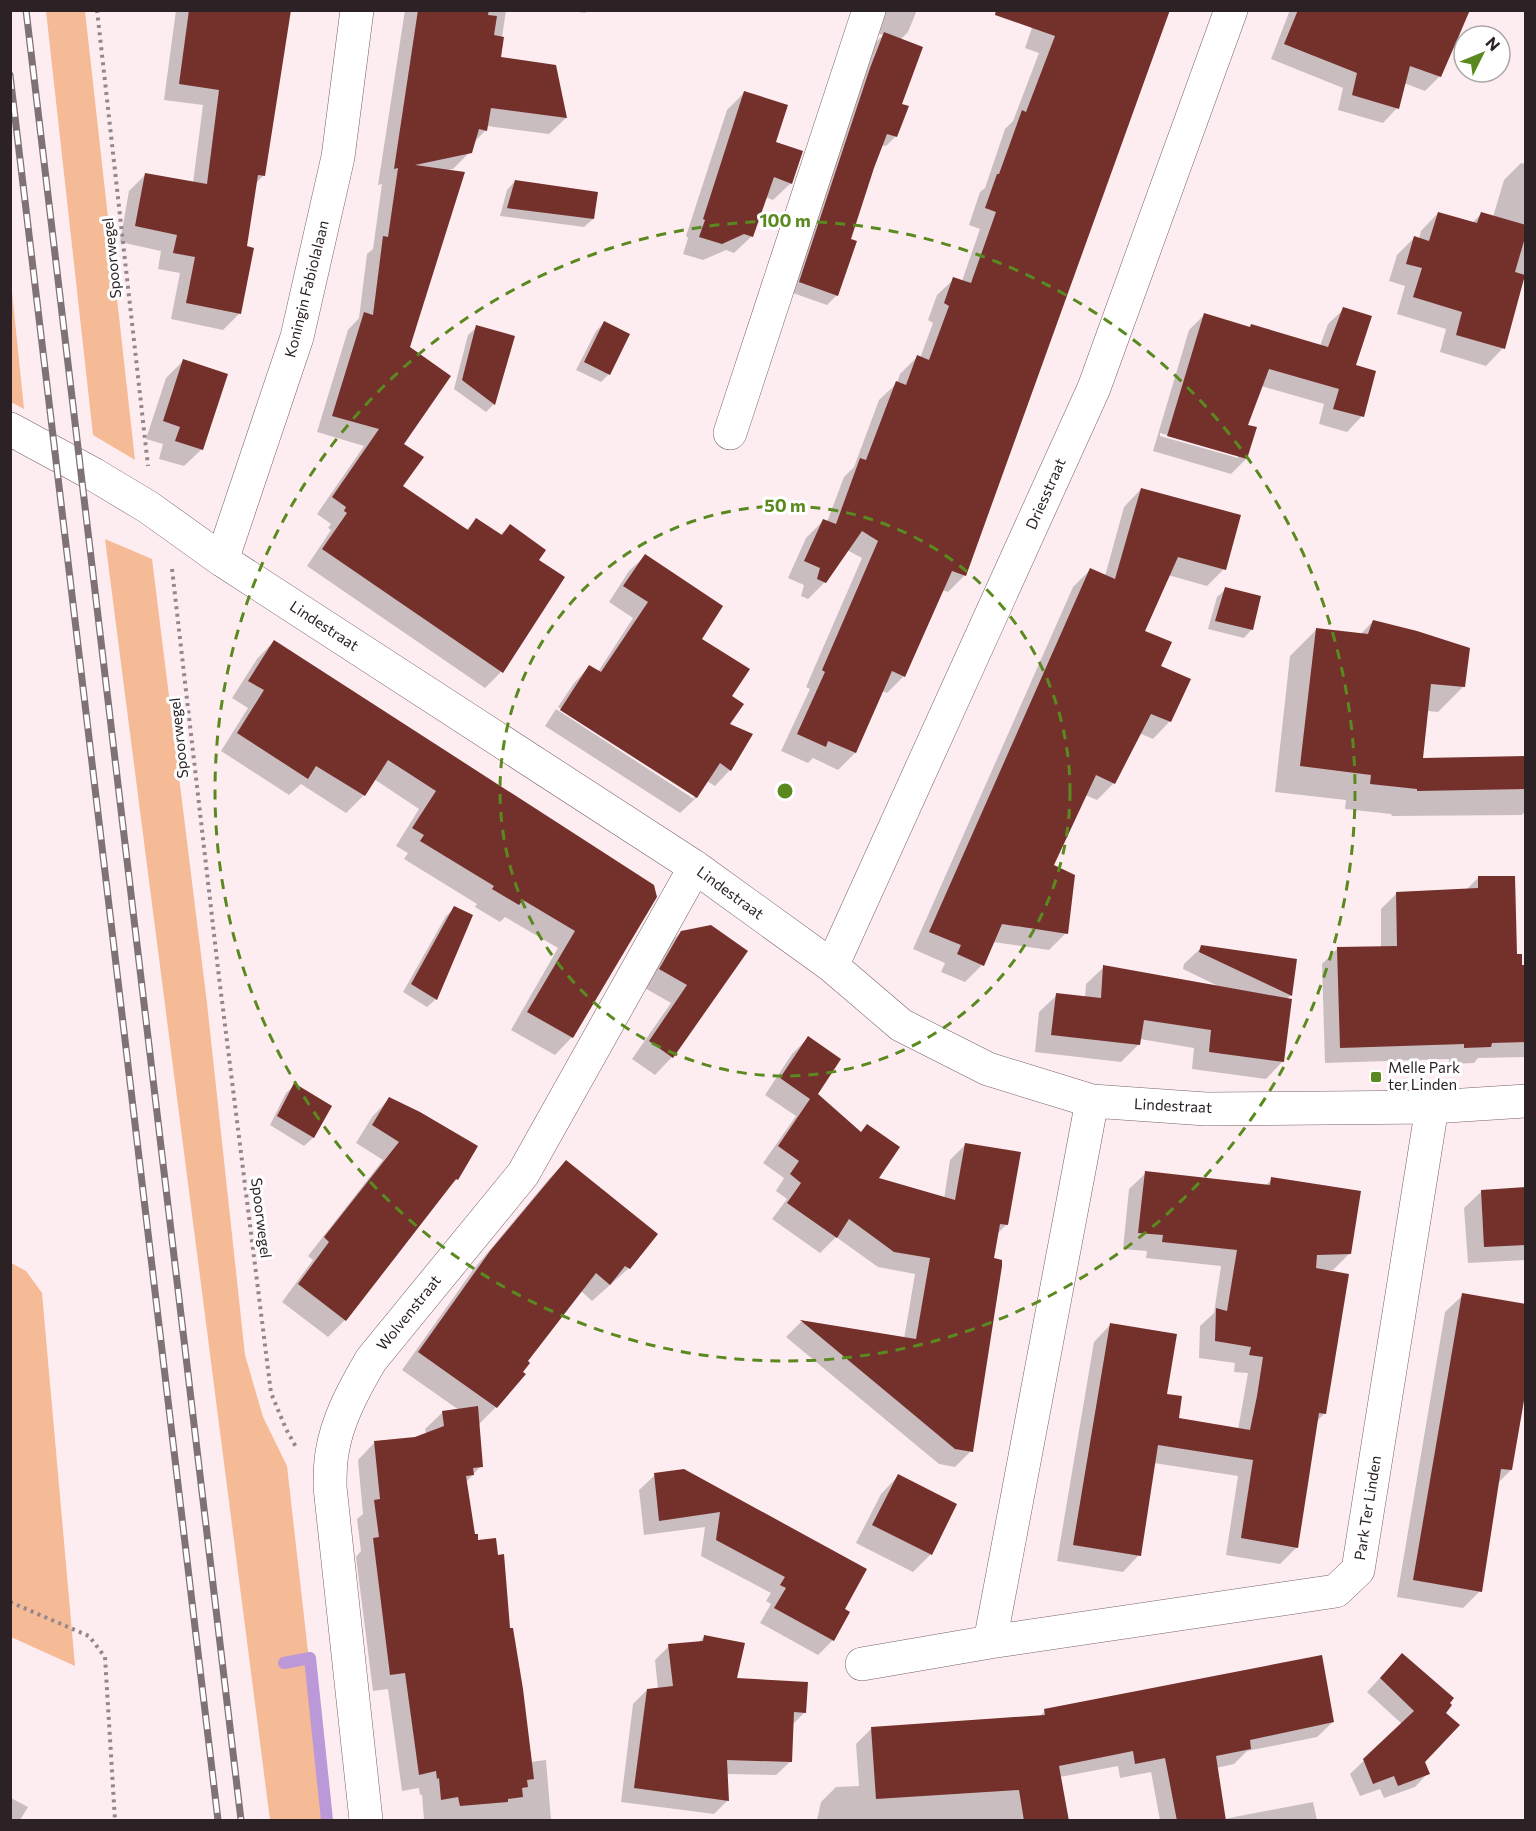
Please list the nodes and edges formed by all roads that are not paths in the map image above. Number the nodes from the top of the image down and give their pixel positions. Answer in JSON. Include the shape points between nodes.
{"nodes":[{"id":1,"x":357,"y":10,"type":"edge"},
{"id":2,"x":869,"y":10,"type":"edge"},
{"id":3,"x":1231,"y":10,"type":"edge"},
{"id":4,"x":10,"y":429,"type":"edge"},
{"id":5,"x":730,"y":433,"type":"dead end"},
{"id":6,"x":222,"y":560,"type":"junction"},
{"id":7,"x":695,"y":867,"type":"junction"},
{"id":8,"x":832,"y":966,"type":"junction"},
{"id":9,"x":1092,"y":1101,"type":"junction"},
{"id":10,"x":1526,"y":1101,"type":"edge"},
{"id":11,"x":1432,"y":1107,"type":"junction"},
{"id":12,"x":990,"y":1642,"type":"junction"},
{"id":13,"x":862,"y":1664,"type":"dead end"},
{"id":14,"x":366,"y":1821,"type":"edge"}],
"edges":[{"from":1,"to":6,"type":"street","name":"Koningin Fabiolalaan","via":[[338,157],[297,337]]},
{"from":2,"to":5,"type":"street"},
{"from":3,"to":8,"type":"street","name":"Driesstraat","via":[[1094,388]]},
{"from":4,"to":6,"type":"street","name":"Lindestraat","via":[[148,507]]},
{"from":6,"to":7,"type":"street","name":"Lindestraat"},
{"from":7,"to":8,"type":"street","name":"Lindestraat"},
{"from":7,"to":14,"type":"street","name":"Wolvenstraat","via":[[523,1174],[371,1360],[341,1418],[332,1453],[330,1486]]},
{"from":8,"to":9,"type":"street","name":"Lindestraat","via":[[901,1025],[988,1069]]},
{"from":9,"to":11,"type":"street","name":"Lindestraat","via":[[1206,1109]]},
{"from":9,"to":12,"type":"street"},
{"from":10,"to":11,"type":"street","name":"Lindestraat"},
{"from":11,"to":12,"type":"street","name":"Park Ter Linden","via":[[1358,1570],[1336,1591]]},
{"from":12,"to":13,"type":"street","name":"Park Ter Linden"}]}
